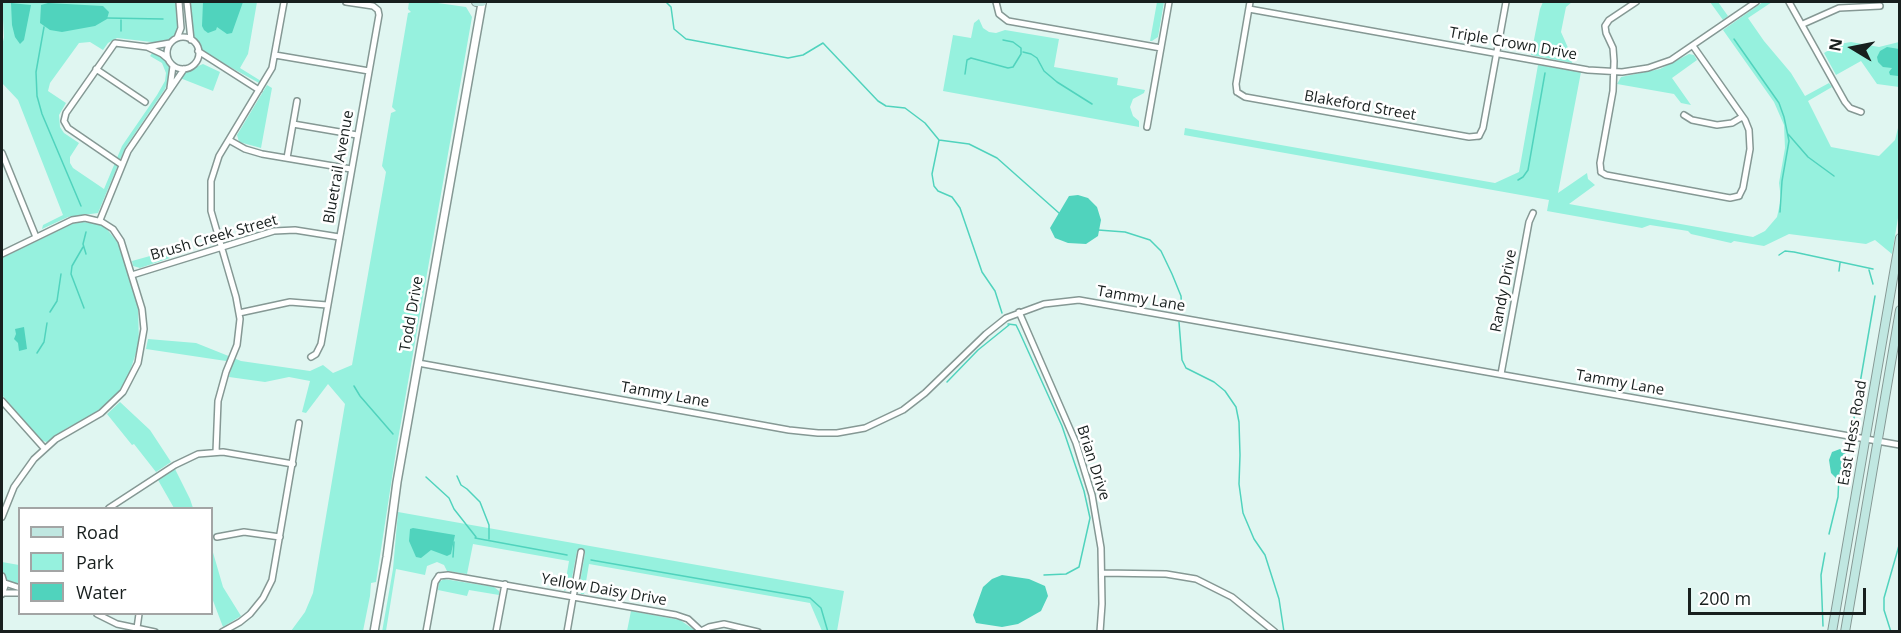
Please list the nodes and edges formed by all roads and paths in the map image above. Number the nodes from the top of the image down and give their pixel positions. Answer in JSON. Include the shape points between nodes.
{"nodes":[{"id":1,"x":179,"y":2,"type":"edge"},
{"id":2,"x":187,"y":2,"type":"edge"},
{"id":3,"x":284,"y":2,"type":"edge"},
{"id":4,"x":346,"y":2,"type":"edge"},
{"id":5,"x":480,"y":2,"type":"edge"},
{"id":6,"x":996,"y":2,"type":"edge"},
{"id":7,"x":1168,"y":2,"type":"edge"},
{"id":8,"x":1250,"y":2,"type":"edge"},
{"id":9,"x":1506,"y":2,"type":"edge"},
{"id":10,"x":1636,"y":2,"type":"edge"},
{"id":11,"x":1756,"y":2,"type":"edge"},
{"id":12,"x":1789,"y":2,"type":"edge"},
{"id":13,"x":1880,"y":6,"type":"dead end"},
{"id":14,"x":1249,"y":9,"type":"junction"},
{"id":15,"x":999,"y":14,"type":"junction"},
{"id":16,"x":991,"y":19,"type":"dead end"},
{"id":17,"x":1803,"y":24,"type":"junction"},
{"id":18,"x":174,"y":40,"type":"junction"},
{"id":19,"x":191,"y":40,"type":"junction"},
{"id":20,"x":1693,"y":46,"type":"junction"},
{"id":21,"x":147,"y":47,"type":"junction"},
{"id":22,"x":1161,"y":48,"type":"junction"},
{"id":23,"x":198,"y":51,"type":"junction"},
{"id":24,"x":1497,"y":53,"type":"junction"},
{"id":25,"x":275,"y":55,"type":"junction"},
{"id":26,"x":168,"y":59,"type":"junction"},
{"id":27,"x":209,"y":60,"type":"junction"},
{"id":28,"x":195,"y":63,"type":"junction"},
{"id":29,"x":173,"y":66,"type":"junction"},
{"id":30,"x":96,"y":69,"type":"junction"},
{"id":31,"x":184,"y":69,"type":"junction"},
{"id":32,"x":369,"y":71,"type":"junction"},
{"id":33,"x":1614,"y":72,"type":"junction"},
{"id":34,"x":170,"y":88,"type":"junction"},
{"id":35,"x":259,"y":90,"type":"junction"},
{"id":36,"x":297,"y":101,"type":"dead end"},
{"id":37,"x":145,"y":102,"type":"dead end"},
{"id":38,"x":1142,"y":107,"type":"dead end"},
{"id":39,"x":1150,"y":108,"type":"junction"},
{"id":40,"x":1861,"y":112,"type":"dead end"},
{"id":41,"x":1684,"y":115,"type":"dead end"},
{"id":42,"x":1742,"y":117,"type":"junction"},
{"id":43,"x":293,"y":124,"type":"junction"},
{"id":44,"x":1147,"y":127,"type":"dead end"},
{"id":45,"x":357,"y":135,"type":"junction"},
{"id":46,"x":229,"y":140,"type":"junction"},
{"id":47,"x":2,"y":153,"type":"edge"},
{"id":48,"x":287,"y":158,"type":"junction"},
{"id":49,"x":122,"y":165,"type":"junction"},
{"id":50,"x":351,"y":169,"type":"junction"},
{"id":51,"x":1533,"y":213,"type":"dead end"},
{"id":52,"x":100,"y":220,"type":"junction"},
{"id":53,"x":36,"y":237,"type":"junction"},
{"id":54,"x":339,"y":237,"type":"junction"},
{"id":55,"x":1899,"y":238,"type":"edge"},
{"id":56,"x":220,"y":248,"type":"junction"},
{"id":57,"x":2,"y":254,"type":"edge"},
{"id":58,"x":132,"y":275,"type":"junction"},
{"id":59,"x":327,"y":305,"type":"junction"},
{"id":60,"x":1899,"y":310,"type":"edge"},
{"id":61,"x":1019,"y":312,"type":"junction"},
{"id":62,"x":239,"y":313,"type":"junction"},
{"id":63,"x":311,"y":357,"type":"dead end"},
{"id":64,"x":417,"y":363,"type":"junction"},
{"id":65,"x":1501,"y":374,"type":"junction"},
{"id":66,"x":2,"y":400,"type":"edge"},
{"id":67,"x":299,"y":423,"type":"dead end"},
{"id":68,"x":1866,"y":439,"type":"junction"},
{"id":69,"x":1877,"y":441,"type":"junction"},
{"id":70,"x":1899,"y":444,"type":"edge"},
{"id":71,"x":45,"y":448,"type":"junction"},
{"id":72,"x":216,"y":452,"type":"junction"},
{"id":73,"x":293,"y":464,"type":"junction"},
{"id":74,"x":111,"y":507,"type":"edge"},
{"id":75,"x":2,"y":517,"type":"edge"},
{"id":76,"x":217,"y":537,"type":"dead end"},
{"id":77,"x":280,"y":537,"type":"junction"},
{"id":78,"x":581,"y":552,"type":"dead end"},
{"id":79,"x":1102,"y":573,"type":"junction"},
{"id":80,"x":2,"y":576,"type":"edge"},
{"id":81,"x":4,"y":583,"type":"junction"},
{"id":82,"x":505,"y":584,"type":"junction"},
{"id":83,"x":18,"y":587,"type":"edge"},
{"id":84,"x":18,"y":593,"type":"edge"},
{"id":85,"x":2,"y":594,"type":"edge"},
{"id":86,"x":573,"y":596,"type":"junction"},
{"id":87,"x":99,"y":615,"type":"edge"},
{"id":88,"x":139,"y":615,"type":"edge"},
{"id":89,"x":137,"y":628,"type":"junction"},
{"id":90,"x":701,"y":631,"type":"edge"},
{"id":91,"x":155,"y":632,"type":"edge"},
{"id":92,"x":222,"y":632,"type":"edge"},
{"id":93,"x":374,"y":632,"type":"edge"},
{"id":94,"x":426,"y":632,"type":"edge"},
{"id":95,"x":496,"y":632,"type":"edge"},
{"id":96,"x":567,"y":632,"type":"edge"},
{"id":97,"x":758,"y":632,"type":"edge"},
{"id":98,"x":1100,"y":632,"type":"edge"},
{"id":99,"x":1275,"y":632,"type":"edge"},
{"id":100,"x":1832,"y":632,"type":"edge"},
{"id":101,"x":1845,"y":632,"type":"edge"}],
"edges":[{"from":1,"to":18,"type":"street","via":[[181,28]]},
{"from":2,"to":19,"type":"street"},
{"from":3,"to":25,"type":"street"},
{"from":4,"to":32,"type":"street","name":"Bluetrail Avenue","via":[[373,6],[379,12]]},
{"from":5,"to":64,"type":"street","name":"Todd Drive"},
{"from":6,"to":15,"type":"street"},
{"from":7,"to":22,"type":"street"},
{"from":8,"to":14,"type":"street"},
{"from":9,"to":24,"type":"street"},
{"from":10,"to":33,"type":"street","via":[[1603,26],[1614,52]]},
{"from":11,"to":20,"type":"street","name":"Triple Crown Drive"},
{"from":12,"to":17,"type":"street"},
{"from":13,"to":17,"type":"street","via":[[1839,8]]},
{"from":14,"to":24,"type":"street","name":"Triple Crown Drive"},
{"from":14,"to":24,"type":"street","name":"Blakeford Street","via":[[1235,94],[1260,100],[1481,138]]},
{"from":15,"to":16,"type":"street"},
{"from":15,"to":22,"type":"street","via":[[1008,21]]},
{"from":17,"to":40,"type":"street","via":[[1845,102]]},
{"from":18,"to":19,"type":"street"},
{"from":18,"to":21,"type":"street"},
{"from":18,"to":26,"type":"street","via":[[167,51]]},
{"from":19,"to":23,"type":"street"},
{"from":20,"to":33,"type":"street","name":"Triple Crown Drive","via":[[1654,67]]},
{"from":20,"to":42,"type":"street"},
{"from":21,"to":26,"type":"street"},
{"from":21,"to":30,"type":"street","via":[[115,43]]},
{"from":22,"to":39,"type":"street"},
{"from":23,"to":27,"type":"street"},
{"from":23,"to":28,"type":"street"},
{"from":24,"to":33,"type":"street","name":"Triple Crown Drive"},
{"from":25,"to":32,"type":"street"},
{"from":25,"to":35,"type":"street"},
{"from":26,"to":29,"type":"street"},
{"from":27,"to":28,"type":"street"},
{"from":27,"to":35,"type":"street"},
{"from":28,"to":31,"type":"street"},
{"from":29,"to":31,"type":"street"},
{"from":29,"to":34,"type":"street"},
{"from":30,"to":37,"type":"street"},
{"from":30,"to":49,"type":"street","via":[[64,121],[68,128]]},
{"from":31,"to":34,"type":"street"},
{"from":32,"to":45,"type":"street","name":"Bluetrail Avenue"},
{"from":33,"to":42,"type":"street","via":[[1599,173],[1606,176],[1741,198],[1751,141]]},
{"from":34,"to":49,"type":"street"},
{"from":35,"to":46,"type":"street"},
{"from":36,"to":43,"type":"street"},
{"from":38,"to":39,"type":"street"},
{"from":39,"to":44,"type":"street"},
{"from":41,"to":42,"type":"street","via":[[1721,125]]},
{"from":43,"to":45,"type":"street"},
{"from":43,"to":48,"type":"street"},
{"from":45,"to":50,"type":"street","name":"Bluetrail Avenue"},
{"from":46,"to":48,"type":"street","via":[[254,152]]},
{"from":46,"to":56,"type":"street","via":[[217,162],[210,188]]},
{"from":47,"to":53,"type":"street"},
{"from":48,"to":50,"type":"street"},
{"from":49,"to":52,"type":"street"},
{"from":50,"to":54,"type":"street","name":"Bluetrail Avenue"},
{"from":51,"to":65,"type":"street","name":"Randy Drive"},
{"from":52,"to":53,"type":"street","via":[[75,219]]},
{"from":52,"to":58,"type":"street","via":[[118,236]]},
{"from":53,"to":57,"type":"street"},
{"from":54,"to":56,"type":"street","name":"Brush Creek Street","via":[[282,230]]},
{"from":54,"to":59,"type":"street","name":"Bluetrail Avenue"},
{"from":55,"to":68,"type":"main road","name":"East Hess Road"},
{"from":56,"to":58,"type":"street","name":"Brush Creek Street"},
{"from":56,"to":62,"type":"street"},
{"from":58,"to":71,"type":"street","via":[[144,329],[143,347],[134,373],[105,410]]},
{"from":59,"to":62,"type":"street","via":[[290,302]]},
{"from":59,"to":63,"type":"street","name":"Bluetrail Avenue","via":[[321,344]]},
{"from":60,"to":69,"type":"main road","name":"East Hess Road"},
{"from":61,"to":64,"type":"street","name":"Tammy Lane","via":[[986,334],[903,410],[865,428],[837,433],[789,430]]},
{"from":61,"to":65,"type":"street","name":"Tammy Lane","via":[[1055,302],[1089,302]]},
{"from":61,"to":79,"type":"street","name":"Brian Drive","via":[[1084,466],[1099,529]]},
{"from":62,"to":72,"type":"street","via":[[237,345],[218,401]]},
{"from":64,"to":93,"type":"street","name":"Todd Drive"},
{"from":65,"to":68,"type":"street","name":"Tammy Lane"},
{"from":66,"to":71,"type":"street"},
{"from":67,"to":73,"type":"street"},
{"from":68,"to":69,"type":"street","name":"Tammy Lane"},
{"from":68,"to":100,"type":"main road","name":"East Hess Road"},
{"from":69,"to":70,"type":"street","name":"Tammy Lane"},
{"from":69,"to":101,"type":"main road","name":"East Hess Road"},
{"from":71,"to":75,"type":"street","via":[[19,478]]},
{"from":72,"to":73,"type":"street"},
{"from":72,"to":74,"type":"street","via":[[179,462]]},
{"from":73,"to":77,"type":"street"},
{"from":76,"to":77,"type":"street","via":[[248,532]]},
{"from":77,"to":92,"type":"street","via":[[273,576],[263,598],[247,617]]},
{"from":78,"to":86,"type":"street"},
{"from":79,"to":98,"type":"street","name":"Brian Drive"},
{"from":79,"to":99,"type":"street","via":[[1166,574],[1196,579],[1232,597]]},
{"from":80,"to":81,"type":"street"},
{"from":81,"to":83,"type":"street"},
{"from":81,"to":85,"type":"street"},
{"from":82,"to":86,"type":"street","name":"Yellow Daisy Drive"},
{"from":82,"to":94,"type":"street","name":"Yellow Daisy Drive","via":[[437,574]]},
{"from":82,"to":95,"type":"street"},
{"from":84,"to":85,"type":"street"},
{"from":86,"to":90,"type":"street","name":"Yellow Daisy Drive","via":[[679,615]]},
{"from":86,"to":96,"type":"street"},
{"from":87,"to":89,"type":"street"},
{"from":88,"to":89,"type":"street"},
{"from":89,"to":91,"type":"street"},
{"from":90,"to":97,"type":"street","name":"Yellow Daisy Drive","via":[[724,624]]}]}
